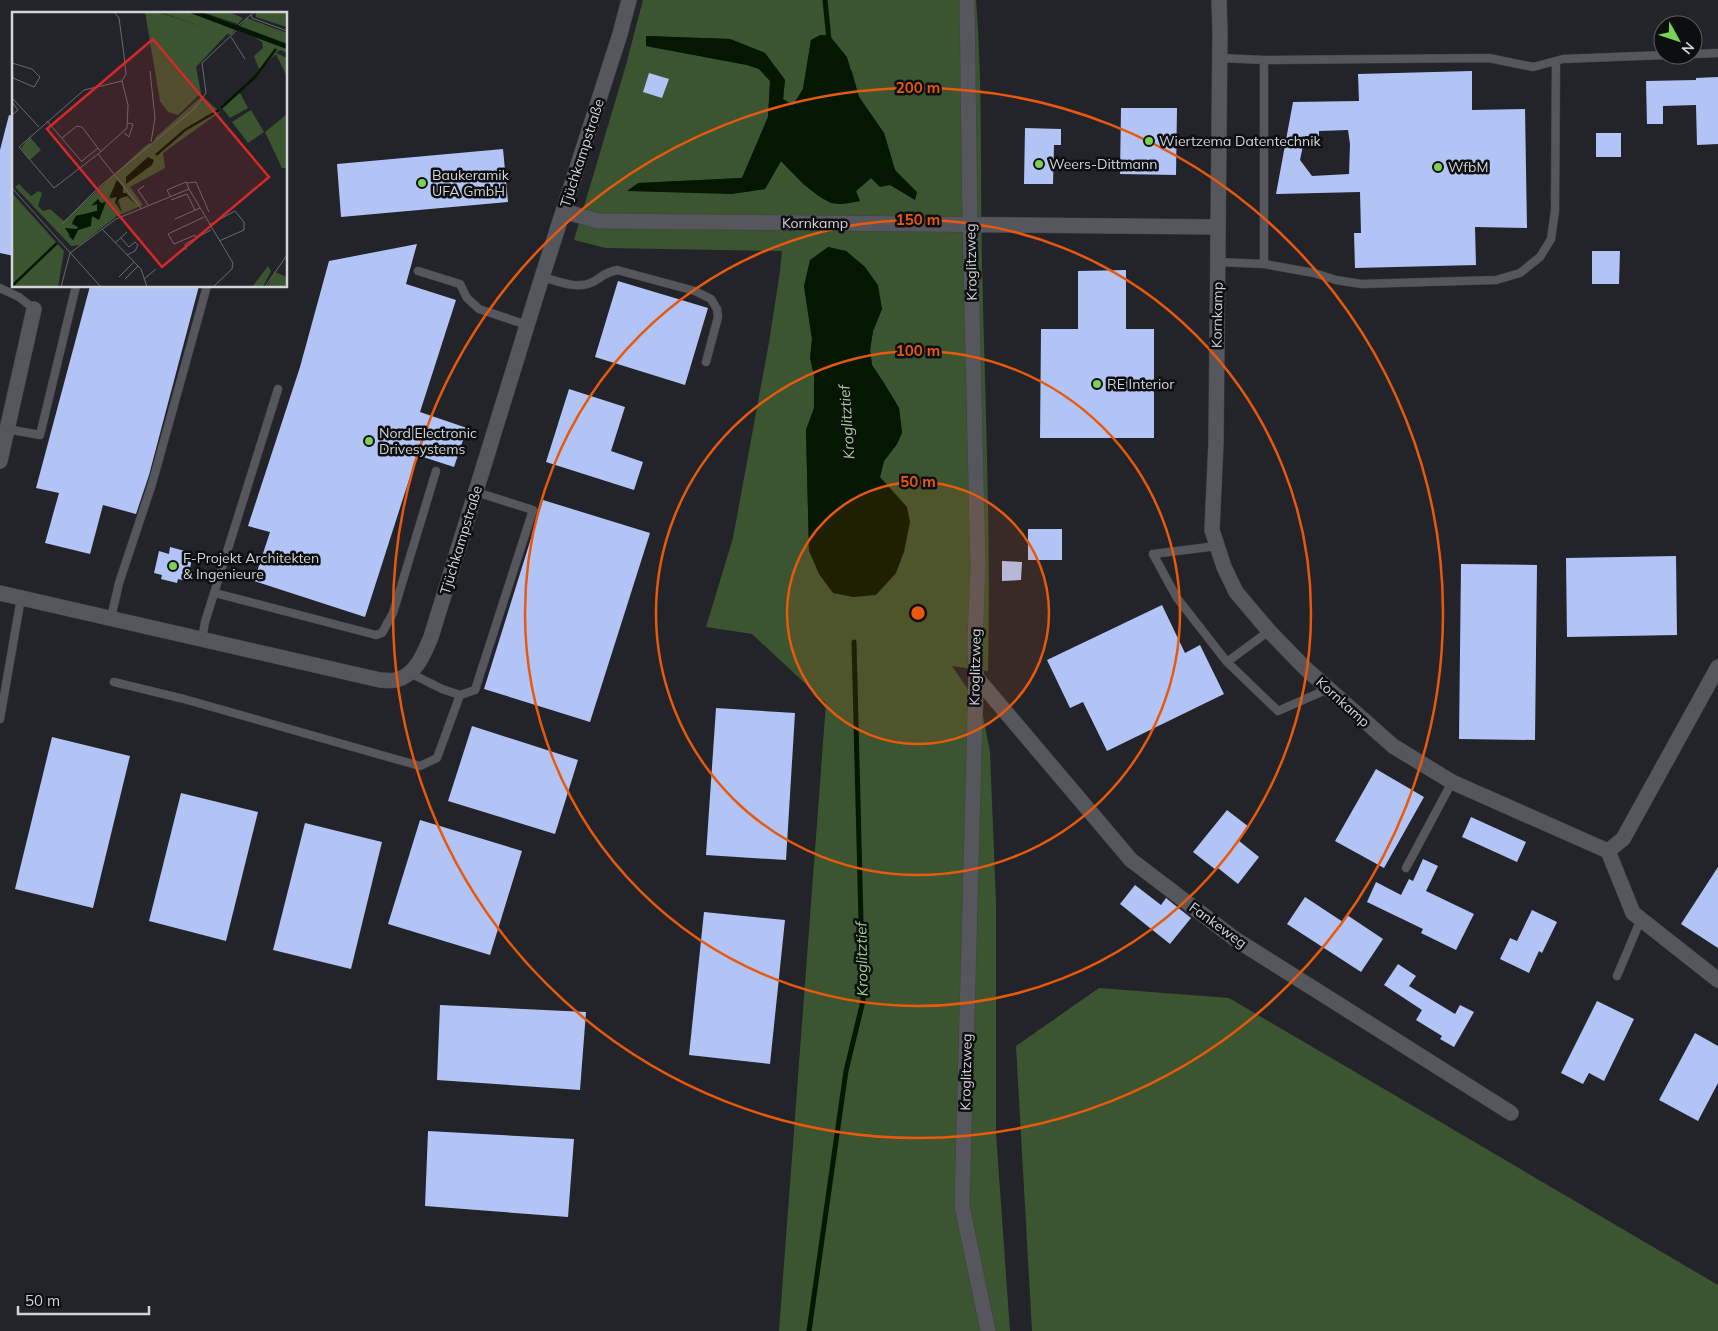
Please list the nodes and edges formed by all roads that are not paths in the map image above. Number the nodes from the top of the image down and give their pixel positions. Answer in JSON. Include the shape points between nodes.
{"nodes":[{"id":1,"x":629,"y":0,"type":"edge"},
{"id":2,"x":967,"y":0,"type":"edge"},
{"id":3,"x":1219,"y":0,"type":"edge"},
{"id":4,"x":1718,"y":53,"type":"edge"},
{"id":5,"x":1703,"y":54,"type":"edge"},
{"id":6,"x":1653,"y":55,"type":"edge"},
{"id":7,"x":1220,"y":58,"type":"junction"},
{"id":8,"x":1264,"y":60,"type":"junction"},
{"id":9,"x":1556,"y":61,"type":"junction"},
{"id":10,"x":564,"y":211,"type":"junction"},
{"id":11,"x":970,"y":224,"type":"junction"},
{"id":12,"x":1218,"y":227,"type":"junction"},
{"id":13,"x":1218,"y":262,"type":"junction"},
{"id":14,"x":1264,"y":264,"type":"junction"},
{"id":15,"x":418,"y":271,"type":"dead end"},
{"id":16,"x":542,"y":277,"type":"junction"},
{"id":17,"x":0,"y":288,"type":"edge"},
{"id":18,"x":76,"y":288,"type":"edge"},
{"id":19,"x":206,"y":288,"type":"edge"},
{"id":20,"x":34,"y":309,"type":"joint"},
{"id":21,"x":527,"y":325,"type":"junction"},
{"id":22,"x":706,"y":362,"type":"dead end"},
{"id":23,"x":278,"y":389,"type":"dead end"},
{"id":24,"x":7,"y":429,"type":"junction"},
{"id":25,"x":0,"y":462,"type":"edge"},
{"id":26,"x":436,"y":471,"type":"dead end"},
{"id":27,"x":476,"y":492,"type":"junction"},
{"id":28,"x":1217,"y":546,"type":"junction"},
{"id":29,"x":0,"y":593,"type":"edge"},
{"id":30,"x":215,"y":593,"type":"junction"},
{"id":31,"x":22,"y":598,"type":"junction"},
{"id":32,"x":111,"y":618,"type":"junction"},
{"id":33,"x":1269,"y":631,"type":"junction"},
{"id":34,"x":202,"y":639,"type":"junction"},
{"id":35,"x":1227,"y":662,"type":"junction"},
{"id":36,"x":1718,"y":667,"type":"edge"},
{"id":37,"x":410,"y":673,"type":"junction"},
{"id":38,"x":976,"y":677,"type":"junction"},
{"id":39,"x":114,"y":682,"type":"dead end"},
{"id":40,"x":1328,"y":690,"type":"junction"},
{"id":41,"x":460,"y":694,"type":"junction"},
{"id":42,"x":0,"y":719,"type":"edge"},
{"id":43,"x":1452,"y":782,"type":"junction"},
{"id":44,"x":1608,"y":851,"type":"junction"},
{"id":45,"x":1406,"y":868,"type":"dead end"},
{"id":46,"x":1641,"y":919,"type":"junction"},
{"id":47,"x":1617,"y":976,"type":"dead end"},
{"id":48,"x":1718,"y":980,"type":"edge"},
{"id":49,"x":1512,"y":1113,"type":"dead end"},
{"id":50,"x":988,"y":1331,"type":"edge"}],
"edges":[{"from":1,"to":10,"type":"street","name":"Tjüchkampstraße"},
{"from":2,"to":11,"type":"street","name":"Kroglitzweg"},
{"from":3,"to":7,"type":"street","name":"Kornkamp"},
{"from":4,"to":5,"type":"lane"},
{"from":6,"to":9,"type":"lane"},
{"from":7,"to":8,"type":"lane"},
{"from":7,"to":12,"type":"street","name":"Kornkamp"},
{"from":8,"to":9,"type":"lane","via":[[1489,58],[1533,67]]},
{"from":8,"to":14,"type":"lane"},
{"from":9,"to":14,"type":"lane","via":[[1555,211],[1551,239],[1540,257],[1520,273],[1496,280],[1361,284]]},
{"from":10,"to":11,"type":"street","name":"Kornkamp","via":[[598,221]]},
{"from":10,"to":16,"type":"street","name":"Tjüchkampstraße"},
{"from":11,"to":12,"type":"street","name":"Kornkamp"},
{"from":11,"to":38,"type":"street","name":"Kroglitzweg","via":[[978,568]]},
{"from":12,"to":13,"type":"street","name":"Kornkamp"},
{"from":13,"to":14,"type":"lane"},
{"from":13,"to":28,"type":"street","name":"Kornkamp","via":[[1212,530]]},
{"from":15,"to":21,"type":"lane","via":[[460,284],[467,298],[479,310]]},
{"from":16,"to":21,"type":"street","name":"Tjüchkampstraße"},
{"from":16,"to":22,"type":"lane","via":[[578,286],[592,283],[606,272],[617,270],[695,291],[711,299],[718,317]]},
{"from":17,"to":20,"type":"lane"},
{"from":18,"to":24,"type":"lane","via":[[40,435]]},
{"from":19,"to":32,"type":"lane"},
{"from":20,"to":24,"type":"street"},
{"from":21,"to":27,"type":"street","name":"Tjüchkampstraße"},
{"from":23,"to":30,"type":"lane"},
{"from":24,"to":25,"type":"street"},
{"from":26,"to":30,"type":"lane","via":[[393,613],[382,632],[376,635]]},
{"from":27,"to":37,"type":"street","name":"Tjüchkampstraße","via":[[431,637],[422,659]]},
{"from":27,"to":41,"type":"lane","via":[[533,510],[476,690]]},
{"from":28,"to":33,"type":"street","name":"Kornkamp","via":[[1236,592]]},
{"from":28,"to":35,"type":"lane","via":[[1154,554],[1177,598]]},
{"from":29,"to":31,"type":"street"},
{"from":30,"to":34,"type":"lane"},
{"from":31,"to":32,"type":"street"},
{"from":31,"to":42,"type":"lane"},
{"from":32,"to":34,"type":"street"},
{"from":33,"to":35,"type":"lane"},
{"from":33,"to":40,"type":"street","name":"Kornkamp"},
{"from":34,"to":37,"type":"street","via":[[380,680],[396,680]]},
{"from":35,"to":40,"type":"lane","via":[[1278,711]]},
{"from":36,"to":44,"type":"street","via":[[1623,839]]},
{"from":37,"to":41,"type":"lane"},
{"from":38,"to":49,"type":"street","name":"Fankeweg","via":[[1131,860],[1235,940]]},
{"from":38,"to":50,"type":"street","name":"Kroglitzweg","via":[[962,1206]]},
{"from":39,"to":41,"type":"lane","via":[[420,766],[437,758]]},
{"from":40,"to":43,"type":"street","name":"Kornkamp","via":[[1393,746]]},
{"from":43,"to":44,"type":"street","name":"Kornkamp"},
{"from":43,"to":45,"type":"lane"},
{"from":44,"to":46,"type":"street","via":[[1633,913]]},
{"from":46,"to":47,"type":"lane"},
{"from":46,"to":48,"type":"street"}]}
